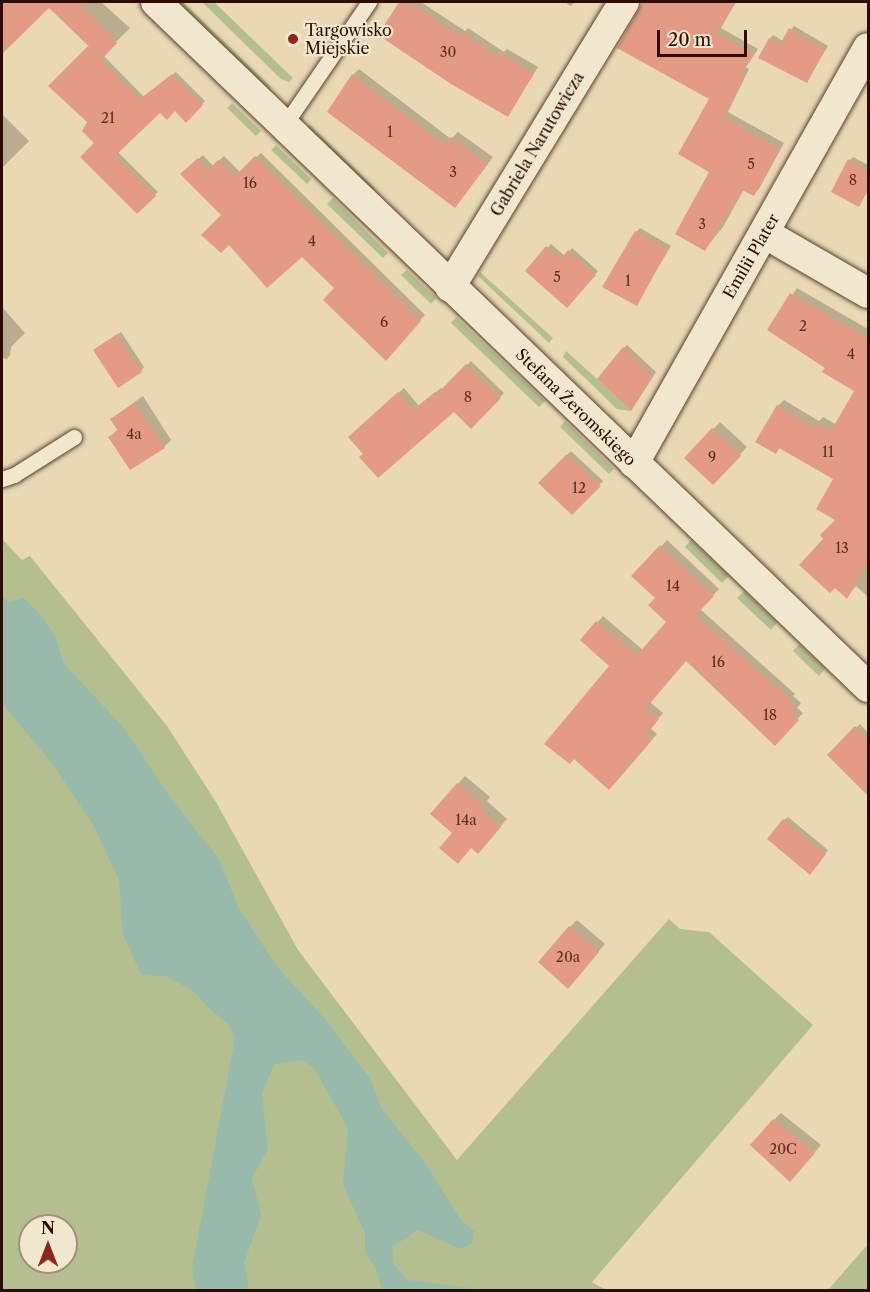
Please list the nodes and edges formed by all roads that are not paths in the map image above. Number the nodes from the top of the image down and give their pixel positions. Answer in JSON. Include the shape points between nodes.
{"nodes":[{"id":1,"x":156,"y":2,"type":"edge"},
{"id":2,"x":369,"y":2,"type":"edge"},
{"id":3,"x":624,"y":2,"type":"edge"},
{"id":4,"x":868,"y":48,"type":"edge"},
{"id":5,"x":283,"y":127,"type":"junction"},
{"id":6,"x":764,"y":233,"type":"junction"},
{"id":7,"x":450,"y":287,"type":"junction"},
{"id":8,"x":868,"y":293,"type":"edge"},
{"id":9,"x":74,"y":437,"type":"dead end"},
{"id":10,"x":634,"y":463,"type":"junction"},
{"id":11,"x":2,"y":479,"type":"edge"},
{"id":12,"x":868,"y":687,"type":"edge"}],
"edges":[{"from":1,"to":5,"type":"street","name":"Stefana Żeromskiego"},
{"from":2,"to":5,"type":"lane"},
{"from":3,"to":7,"type":"street","name":"Gabriela Narutowicza"},
{"from":4,"to":6,"type":"street","name":"Emilii Plater"},
{"from":5,"to":7,"type":"street","name":"Stefana Żeromskiego"},
{"from":6,"to":8,"type":"street"},
{"from":6,"to":10,"type":"street","name":"Emilii Plater"},
{"from":7,"to":10,"type":"street","name":"Stefana Żeromskiego"},
{"from":9,"to":11,"type":"lane"},
{"from":10,"to":12,"type":"street","name":"Stefana Żeromskiego"}]}
